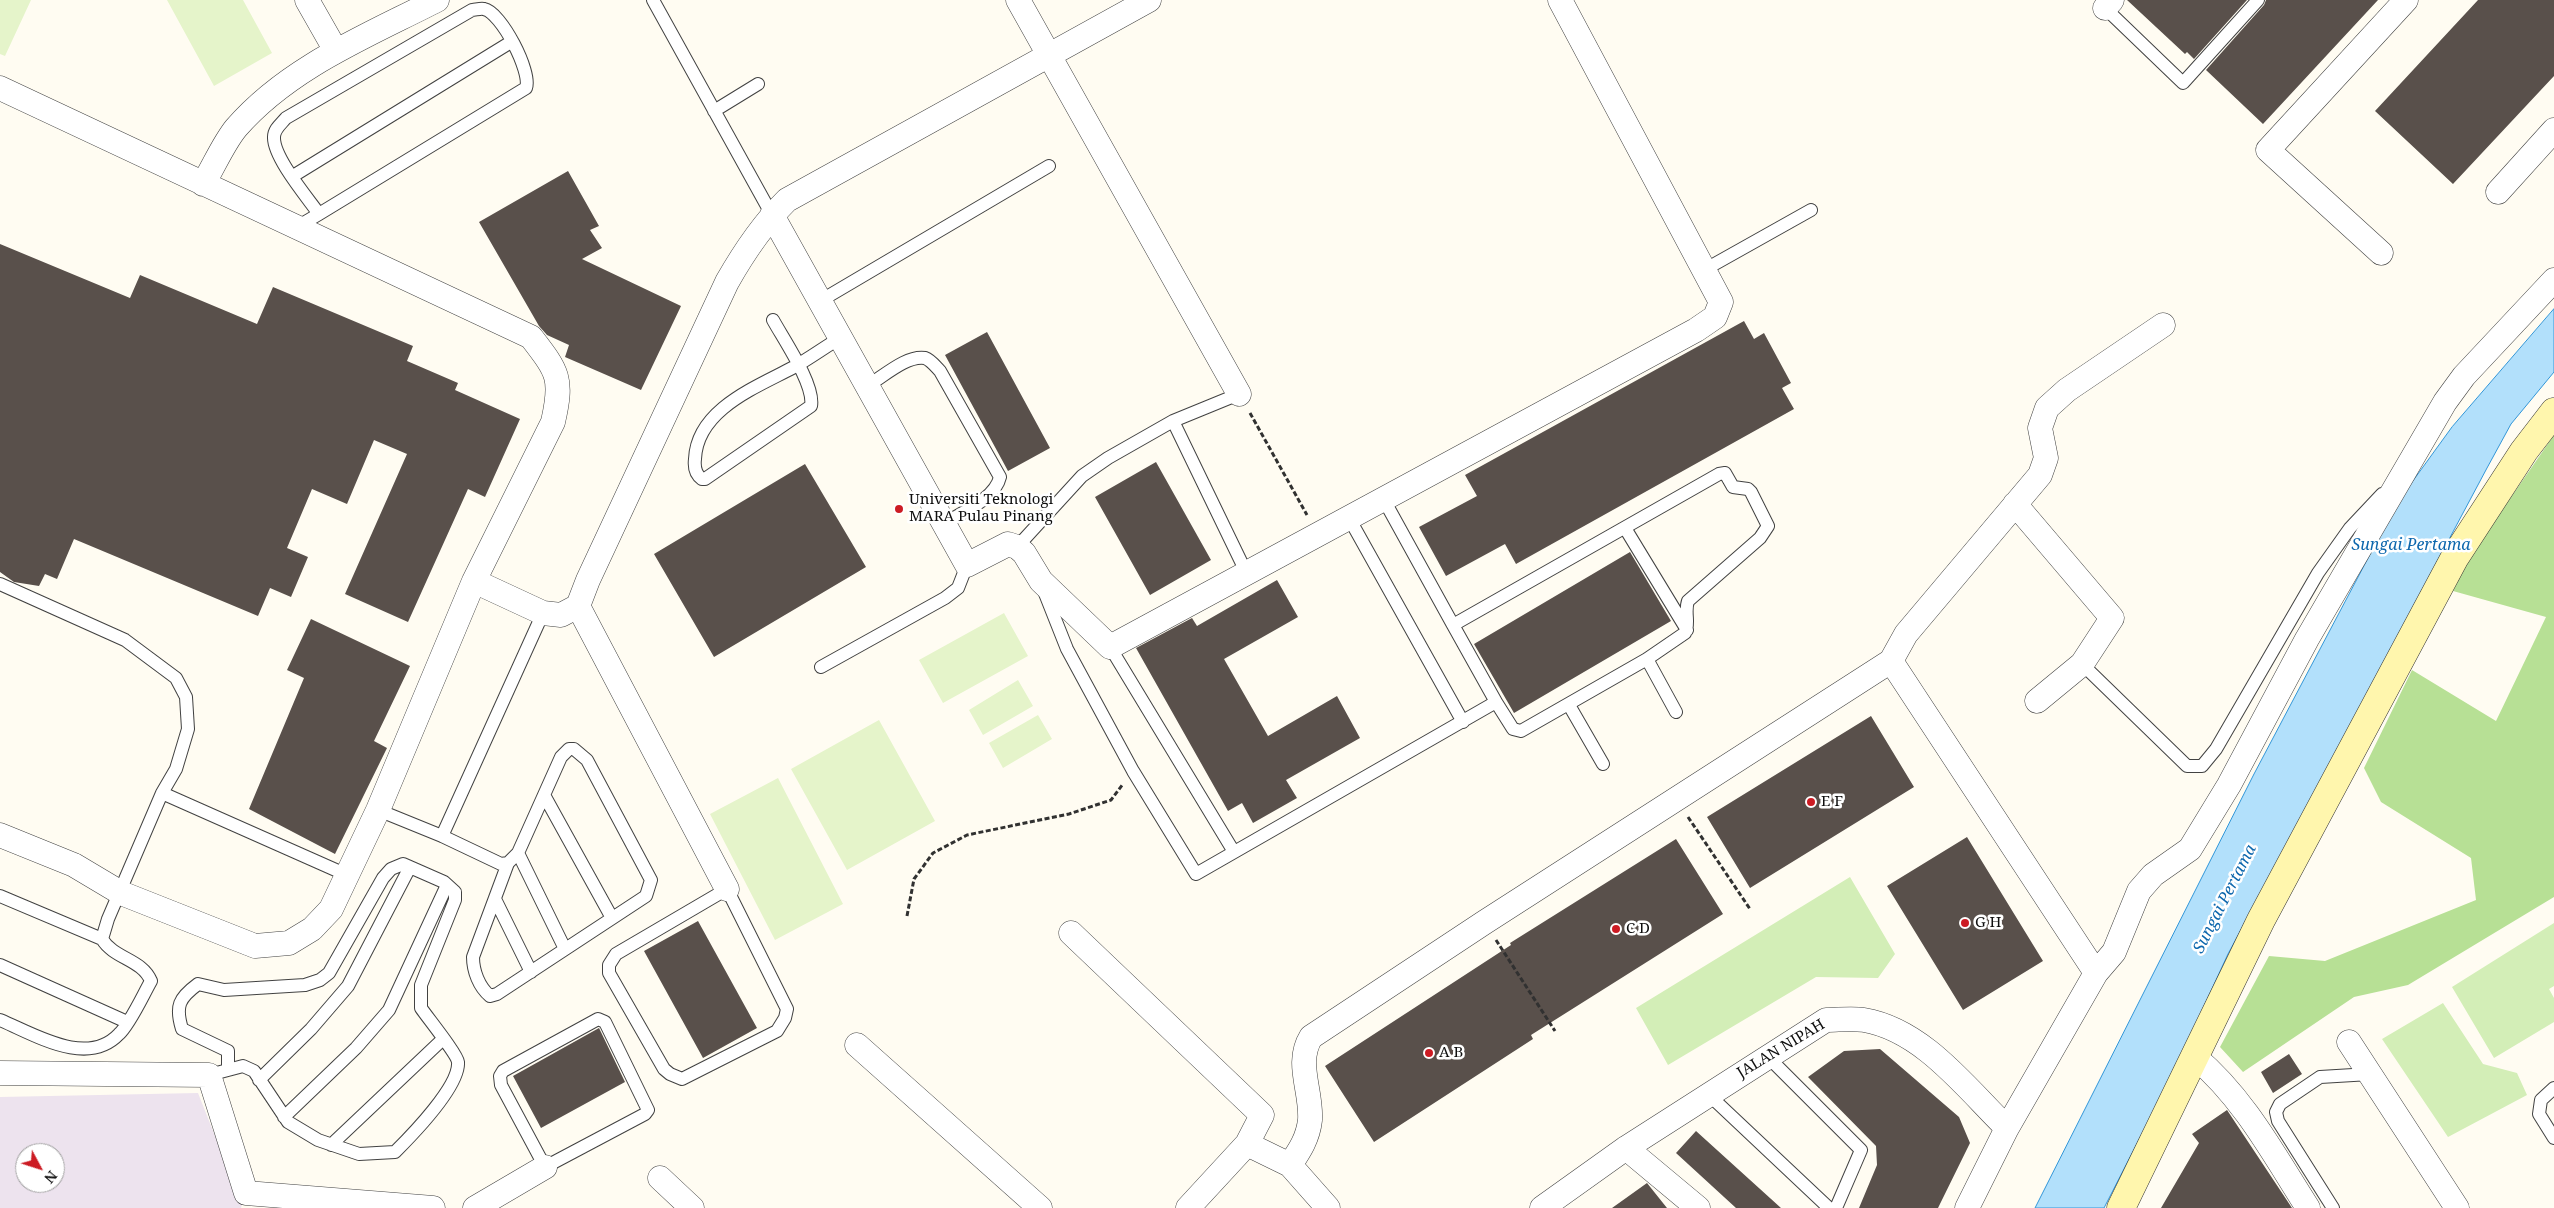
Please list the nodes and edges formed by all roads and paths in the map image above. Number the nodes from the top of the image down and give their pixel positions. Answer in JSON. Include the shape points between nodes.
{"nodes":[{"id":1,"x":437,"y":0,"type":"edge"},
{"id":2,"x":653,"y":0,"type":"edge"},
{"id":3,"x":1018,"y":0,"type":"edge"},
{"id":4,"x":1149,"y":0,"type":"edge"},
{"id":5,"x":1560,"y":0,"type":"edge"},
{"id":6,"x":2258,"y":0,"type":"edge"},
{"id":7,"x":2406,"y":0,"type":"edge"},
{"id":8,"x":311,"y":1,"type":"edge"},
{"id":9,"x":2108,"y":4,"type":"edge"},
{"id":10,"x":511,"y":42,"type":"junction"},
{"id":11,"x":336,"y":52,"type":"junction"},
{"id":12,"x":1049,"y":56,"type":"junction"},
{"id":13,"x":758,"y":84,"type":"dead end"},
{"id":14,"x":0,"y":88,"type":"edge"},
{"id":15,"x":714,"y":111,"type":"junction"},
{"id":16,"x":2554,"y":130,"type":"edge"},
{"id":17,"x":1049,"y":166,"type":"dead end"},
{"id":18,"x":293,"y":176,"type":"junction"},
{"id":19,"x":203,"y":184,"type":"junction"},
{"id":20,"x":2498,"y":192,"type":"dead end"},
{"id":21,"x":1812,"y":210,"type":"dead end"},
{"id":22,"x":319,"y":214,"type":"junction"},
{"id":23,"x":772,"y":215,"type":"junction"},
{"id":24,"x":297,"y":227,"type":"junction"},
{"id":25,"x":2380,"y":253,"type":"dead end"},
{"id":26,"x":1704,"y":270,"type":"junction"},
{"id":27,"x":2554,"y":280,"type":"edge"},
{"id":28,"x":820,"y":301,"type":"junction"},
{"id":29,"x":773,"y":320,"type":"dead end"},
{"id":30,"x":2162,"y":325,"type":"dead end"},
{"id":31,"x":840,"y":338,"type":"junction"},
{"id":32,"x":797,"y":365,"type":"junction"},
{"id":33,"x":867,"y":386,"type":"junction"},
{"id":34,"x":1239,"y":394,"type":"junction"},
{"id":35,"x":2554,"y":412,"type":"edge"},
{"id":36,"x":1173,"y":421,"type":"junction"},
{"id":37,"x":2428,"y":431,"type":"junction"},
{"id":38,"x":1384,"y":500,"type":"junction"},
{"id":39,"x":2015,"y":504,"type":"junction"},
{"id":40,"x":1349,"y":518,"type":"junction"},
{"id":41,"x":944,"y":524,"type":"junction"},
{"id":42,"x":1625,"y":528,"type":"junction"},
{"id":43,"x":1318,"y":535,"type":"junction"},
{"id":44,"x":1017,"y":546,"type":"junction"},
{"id":45,"x":967,"y":565,"type":"junction"},
{"id":46,"x":1248,"y":574,"type":"junction"},
{"id":47,"x":474,"y":581,"type":"junction"},
{"id":48,"x":1041,"y":581,"type":"junction"},
{"id":49,"x":0,"y":584,"type":"edge"},
{"id":50,"x":578,"y":606,"type":"junction"},
{"id":51,"x":543,"y":614,"type":"junction"},
{"id":52,"x":1453,"y":625,"type":"junction"},
{"id":53,"x":1687,"y":630,"type":"junction"},
{"id":54,"x":1110,"y":646,"type":"junction"},
{"id":55,"x":1647,"y":659,"type":"junction"},
{"id":56,"x":1892,"y":662,"type":"junction"},
{"id":57,"x":2082,"y":664,"type":"junction"},
{"id":58,"x":821,"y":667,"type":"dead end"},
{"id":59,"x":2037,"y":701,"type":"dead end"},
{"id":60,"x":1496,"y":702,"type":"junction"},
{"id":61,"x":1570,"y":705,"type":"junction"},
{"id":62,"x":1676,"y":712,"type":"dead end"},
{"id":63,"x":1463,"y":722,"type":"junction"},
{"id":64,"x":1603,"y":764,"type":"dead end"},
{"id":65,"x":1133,"y":771,"type":"junction"},
{"id":66,"x":162,"y":793,"type":"junction"},
{"id":67,"x":544,"y":795,"type":"junction"},
{"id":68,"x":1677,"y":800,"type":"junction"},
{"id":69,"x":378,"y":810,"type":"junction"},
{"id":70,"x":0,"y":835,"type":"edge"},
{"id":71,"x":442,"y":836,"type":"junction"},
{"id":72,"x":1234,"y":852,"type":"junction"},
{"id":73,"x":518,"y":853,"type":"junction"},
{"id":74,"x":508,"y":862,"type":"junction"},
{"id":75,"x":410,"y":867,"type":"junction"},
{"id":76,"x":347,"y":875,"type":"junction"},
{"id":77,"x":447,"y":885,"type":"junction"},
{"id":78,"x":727,"y":889,"type":"junction"},
{"id":79,"x":121,"y":893,"type":"junction"},
{"id":80,"x":0,"y":896,"type":"edge"},
{"id":81,"x":495,"y":899,"type":"junction"},
{"id":82,"x":1750,"y":909,"type":"dead end"},
{"id":83,"x":908,"y":916,"type":"dead end"},
{"id":84,"x":612,"y":918,"type":"junction"},
{"id":85,"x":1485,"y":922,"type":"junction"},
{"id":86,"x":1071,"y":933,"type":"dead end"},
{"id":87,"x":102,"y":939,"type":"junction"},
{"id":88,"x":564,"y":949,"type":"junction"},
{"id":89,"x":0,"y":965,"type":"edge"},
{"id":90,"x":531,"y":972,"type":"junction"},
{"id":91,"x":2096,"y":972,"type":"junction"},
{"id":92,"x":0,"y":1020,"type":"edge"},
{"id":93,"x":127,"y":1022,"type":"junction"},
{"id":94,"x":1555,"y":1031,"type":"dead end"},
{"id":95,"x":443,"y":1039,"type":"junction"},
{"id":96,"x":2349,"y":1042,"type":"dead end"},
{"id":97,"x":858,"y":1044,"type":"dead end"},
{"id":98,"x":1767,"y":1056,"type":"junction"},
{"id":99,"x":2196,"y":1057,"type":"junction"},
{"id":100,"x":219,"y":1072,"type":"junction"},
{"id":101,"x":0,"y":1073,"type":"edge"},
{"id":102,"x":2370,"y":1074,"type":"junction"},
{"id":103,"x":259,"y":1080,"type":"junction"},
{"id":104,"x":2554,"y":1088,"type":"edge"},
{"id":105,"x":1708,"y":1094,"type":"junction"},
{"id":106,"x":284,"y":1117,"type":"junction"},
{"id":107,"x":2007,"y":1128,"type":"junction"},
{"id":108,"x":2554,"y":1138,"type":"edge"},
{"id":109,"x":1247,"y":1144,"type":"junction"},
{"id":110,"x":330,"y":1145,"type":"junction"},
{"id":111,"x":1626,"y":1148,"type":"junction"},
{"id":112,"x":1290,"y":1165,"type":"junction"},
{"id":113,"x":545,"y":1167,"type":"junction"},
{"id":114,"x":660,"y":1178,"type":"dead end"},
{"id":115,"x":433,"y":1208,"type":"edge"},
{"id":116,"x":475,"y":1208,"type":"edge"},
{"id":117,"x":692,"y":1208,"type":"edge"},
{"id":118,"x":1040,"y":1208,"type":"edge"},
{"id":119,"x":1188,"y":1208,"type":"edge"},
{"id":120,"x":1328,"y":1208,"type":"edge"},
{"id":121,"x":1542,"y":1208,"type":"edge"},
{"id":122,"x":1698,"y":1208,"type":"edge"},
{"id":123,"x":1829,"y":1208,"type":"edge"},
{"id":124,"x":1836,"y":1208,"type":"edge"},
{"id":125,"x":1966,"y":1208,"type":"edge"},
{"id":126,"x":2121,"y":1208,"type":"edge"},
{"id":127,"x":2308,"y":1208,"type":"edge"},
{"id":128,"x":2333,"y":1208,"type":"edge"},
{"id":129,"x":2457,"y":1208,"type":"edge"}],
"edges":[{"from":1,"to":11,"type":"street"},
{"from":2,"to":15,"type":"lane"},
{"from":3,"to":12,"type":"street"},
{"from":4,"to":12,"type":"street"},
{"from":5,"to":26,"type":"street"},
{"from":6,"to":9,"type":"lane","via":[[2183,82]]},
{"from":7,"to":25,"type":"street","via":[[2268,150]]},
{"from":8,"to":11,"type":"street"},
{"from":10,"to":18,"type":"lane"},
{"from":10,"to":18,"type":"lane","via":[[494,15],[484,9],[472,10],[286,118],[275,130],[274,139],[279,156]]},
{"from":10,"to":22,"type":"lane","via":[[526,70],[529,82],[526,88]]},
{"from":11,"to":19,"type":"street","via":[[292,77],[235,129]]},
{"from":12,"to":23,"type":"street","via":[[787,200]]},
{"from":12,"to":34,"type":"street"},
{"from":13,"to":15,"type":"lane"},
{"from":14,"to":19,"type":"street"},
{"from":15,"to":23,"type":"lane"},
{"from":16,"to":20,"type":"street"},
{"from":17,"to":28,"type":"lane"},
{"from":18,"to":22,"type":"lane"},
{"from":19,"to":24,"type":"street"},
{"from":21,"to":26,"type":"lane"},
{"from":22,"to":24,"type":"lane"},
{"from":23,"to":28,"type":"street"},
{"from":23,"to":50,"type":"street","via":[[750,242],[727,282]]},
{"from":24,"to":47,"type":"street","via":[[532,337],[554,366],[560,393],[553,422]]},
{"from":26,"to":38,"type":"street","via":[[1721,302],[1715,317]]},
{"from":27,"to":37,"type":"street","via":[[2464,376]]},
{"from":28,"to":31,"type":"street"},
{"from":29,"to":32,"type":"lane"},
{"from":30,"to":39,"type":"street","via":[[2067,390],[2047,408],[2040,428],[2046,458],[2040,475]]},
{"from":31,"to":32,"type":"lane"},
{"from":31,"to":33,"type":"street"},
{"from":32,"to":32,"type":"lane","via":[[736,397],[718,413],[700,434],[695,456],[698,476],[705,479],[811,406],[813,398]]},
{"from":33,"to":41,"type":"street"},
{"from":33,"to":41,"type":"lane","via":[[910,360],[926,358],[940,372],[1000,477],[989,495]]},
{"from":34,"to":36,"type":"lane"},
{"from":34,"to":43,"type":"path"},
{"from":35,"to":99,"type":"street","via":[[2455,557],[2261,920]]},
{"from":36,"to":44,"type":"lane","via":[[1082,476]]},
{"from":36,"to":46,"type":"lane"},
{"from":37,"to":57,"type":"lane","via":[[2381,496],[2350,528],[2318,573],[2216,749],[2202,766],[2187,766]]},
{"from":37,"to":91,"type":"street","via":[[2307,638],[2190,849],[2153,875],[2139,891],[2114,952]]},
{"from":38,"to":40,"type":"street"},
{"from":38,"to":52,"type":"lane"},
{"from":39,"to":56,"type":"street","via":[[1906,634]]},
{"from":39,"to":57,"type":"street","via":[[2112,618]]},
{"from":40,"to":43,"type":"street"},
{"from":40,"to":63,"type":"lane"},
{"from":41,"to":45,"type":"street"},
{"from":42,"to":52,"type":"lane"},
{"from":42,"to":53,"type":"lane"},
{"from":42,"to":53,"type":"lane","via":[[1719,474],[1725,473],[1733,487],[1751,492],[1768,526],[1760,538],[1688,601]]},
{"from":43,"to":46,"type":"street"},
{"from":44,"to":45,"type":"street","via":[[1008,544]]},
{"from":44,"to":48,"type":"street"},
{"from":45,"to":58,"type":"lane","via":[[958,588],[945,598]]},
{"from":46,"to":54,"type":"street"},
{"from":47,"to":51,"type":"street"},
{"from":47,"to":69,"type":"street"},
{"from":48,"to":54,"type":"street"},
{"from":48,"to":65,"type":"lane","via":[[1067,649]]},
{"from":49,"to":66,"type":"lane","via":[[125,640],[176,678],[186,697],[188,729],[176,769]]},
{"from":50,"to":51,"type":"street","via":[[561,615]]},
{"from":50,"to":78,"type":"street"},
{"from":51,"to":71,"type":"lane"},
{"from":52,"to":60,"type":"lane"},
{"from":53,"to":55,"type":"lane"},
{"from":54,"to":72,"type":"lane"},
{"from":55,"to":61,"type":"lane"},
{"from":55,"to":62,"type":"lane"},
{"from":56,"to":68,"type":"street"},
{"from":56,"to":91,"type":"street"},
{"from":57,"to":59,"type":"street"},
{"from":60,"to":61,"type":"lane","via":[[1517,732]]},
{"from":60,"to":63,"type":"lane"},
{"from":61,"to":64,"type":"lane"},
{"from":63,"to":72,"type":"lane"},
{"from":65,"to":72,"type":"lane","via":[[1196,874]]},
{"from":65,"to":83,"type":"path","via":[[1111,800],[1069,814],[967,835],[933,853],[914,879]]},
{"from":66,"to":76,"type":"lane"},
{"from":66,"to":79,"type":"lane"},
{"from":67,"to":73,"type":"lane"},
{"from":67,"to":84,"type":"lane"},
{"from":67,"to":84,"type":"lane","via":[[561,757],[569,749],[587,760],[651,880],[646,896]]},
{"from":68,"to":82,"type":"path"},
{"from":68,"to":85,"type":"street"},
{"from":69,"to":71,"type":"lane"},
{"from":69,"to":76,"type":"street"},
{"from":70,"to":79,"type":"street","via":[[74,865]]},
{"from":71,"to":74,"type":"lane","via":[[501,864]]},
{"from":73,"to":74,"type":"lane"},
{"from":73,"to":88,"type":"lane"},
{"from":74,"to":81,"type":"lane"},
{"from":75,"to":77,"type":"lane"},
{"from":75,"to":100,"type":"lane","via":[[397,866],[383,878],[329,973],[320,980],[306,985],[224,990],[198,984],[181,997],[178,1016],[182,1029],[228,1051]]},
{"from":75,"to":103,"type":"lane","via":[[348,986],[311,1029]]},
{"from":76,"to":79,"type":"street","via":[[331,908],[312,929],[289,943],[255,946]]},
{"from":77,"to":95,"type":"lane","via":[[455,892],[455,900],[421,985],[420,998],[421,1008]]},
{"from":77,"to":106,"type":"lane","via":[[389,1010],[356,1048]]},
{"from":78,"to":78,"type":"lane","via":[[787,1009],[785,1018],[777,1031],[682,1079],[676,1078],[664,1069],[609,973],[609,965],[616,954]]},
{"from":79,"to":87,"type":"lane"},
{"from":80,"to":87,"type":"lane"},
{"from":81,"to":90,"type":"lane"},
{"from":81,"to":90,"type":"lane","via":[[473,957],[473,967],[483,991],[490,996],[497,994]]},
{"from":84,"to":88,"type":"lane"},
{"from":85,"to":94,"type":"path"},
{"from":85,"to":112,"type":"street","via":[[1311,1037],[1304,1048],[1310,1119],[1305,1143]]},
{"from":86,"to":109,"type":"street","via":[[1262,1115]]},
{"from":87,"to":93,"type":"lane","via":[[107,948],[140,966],[151,981]]},
{"from":88,"to":90,"type":"lane"},
{"from":89,"to":93,"type":"lane"},
{"from":91,"to":107,"type":"street"},
{"from":92,"to":93,"type":"lane","via":[[64,1047],[87,1049],[109,1042],[120,1034]]},
{"from":95,"to":110,"type":"lane"},
{"from":95,"to":110,"type":"lane","via":[[458,1060],[457,1073],[417,1131],[395,1152],[358,1154]]},
{"from":96,"to":102,"type":"street"},
{"from":97,"to":118,"type":"street"},
{"from":98,"to":105,"type":"street","name":"JALAN NIPAH"},
{"from":98,"to":107,"type":"street","name":"JALAN NIPAH","via":[[1826,1020],[1864,1020],[1902,1033],[1934,1057]]},
{"from":98,"to":124,"type":"lane","via":[[1861,1150]]},
{"from":99,"to":126,"type":"street"},
{"from":99,"to":127,"type":"street","via":[[2237,1098]]},
{"from":100,"to":101,"type":"street"},
{"from":100,"to":103,"type":"lane","via":[[243,1066],[254,1071]]},
{"from":100,"to":115,"type":"street","via":[[246,1193]]},
{"from":102,"to":128,"type":"lane","via":[[2320,1077],[2280,1104],[2276,1112],[2278,1121]]},
{"from":102,"to":129,"type":"street"},
{"from":103,"to":106,"type":"lane"},
{"from":104,"to":108,"type":"lane","via":[[2541,1100],[2539,1114]]},
{"from":105,"to":111,"type":"street","name":"JALAN NIPAH"},
{"from":105,"to":123,"type":"lane"},
{"from":106,"to":110,"type":"lane","via":[[295,1127]]},
{"from":107,"to":125,"type":"street"},
{"from":109,"to":112,"type":"street"},
{"from":109,"to":119,"type":"street"},
{"from":111,"to":121,"type":"street","name":"JALAN NIPAH"},
{"from":111,"to":122,"type":"street"},
{"from":112,"to":120,"type":"street"},
{"from":113,"to":113,"type":"lane","via":[[648,1110],[602,1020],[598,1019],[500,1076],[501,1085]]},
{"from":113,"to":116,"type":"street"},
{"from":114,"to":117,"type":"street"}]}
